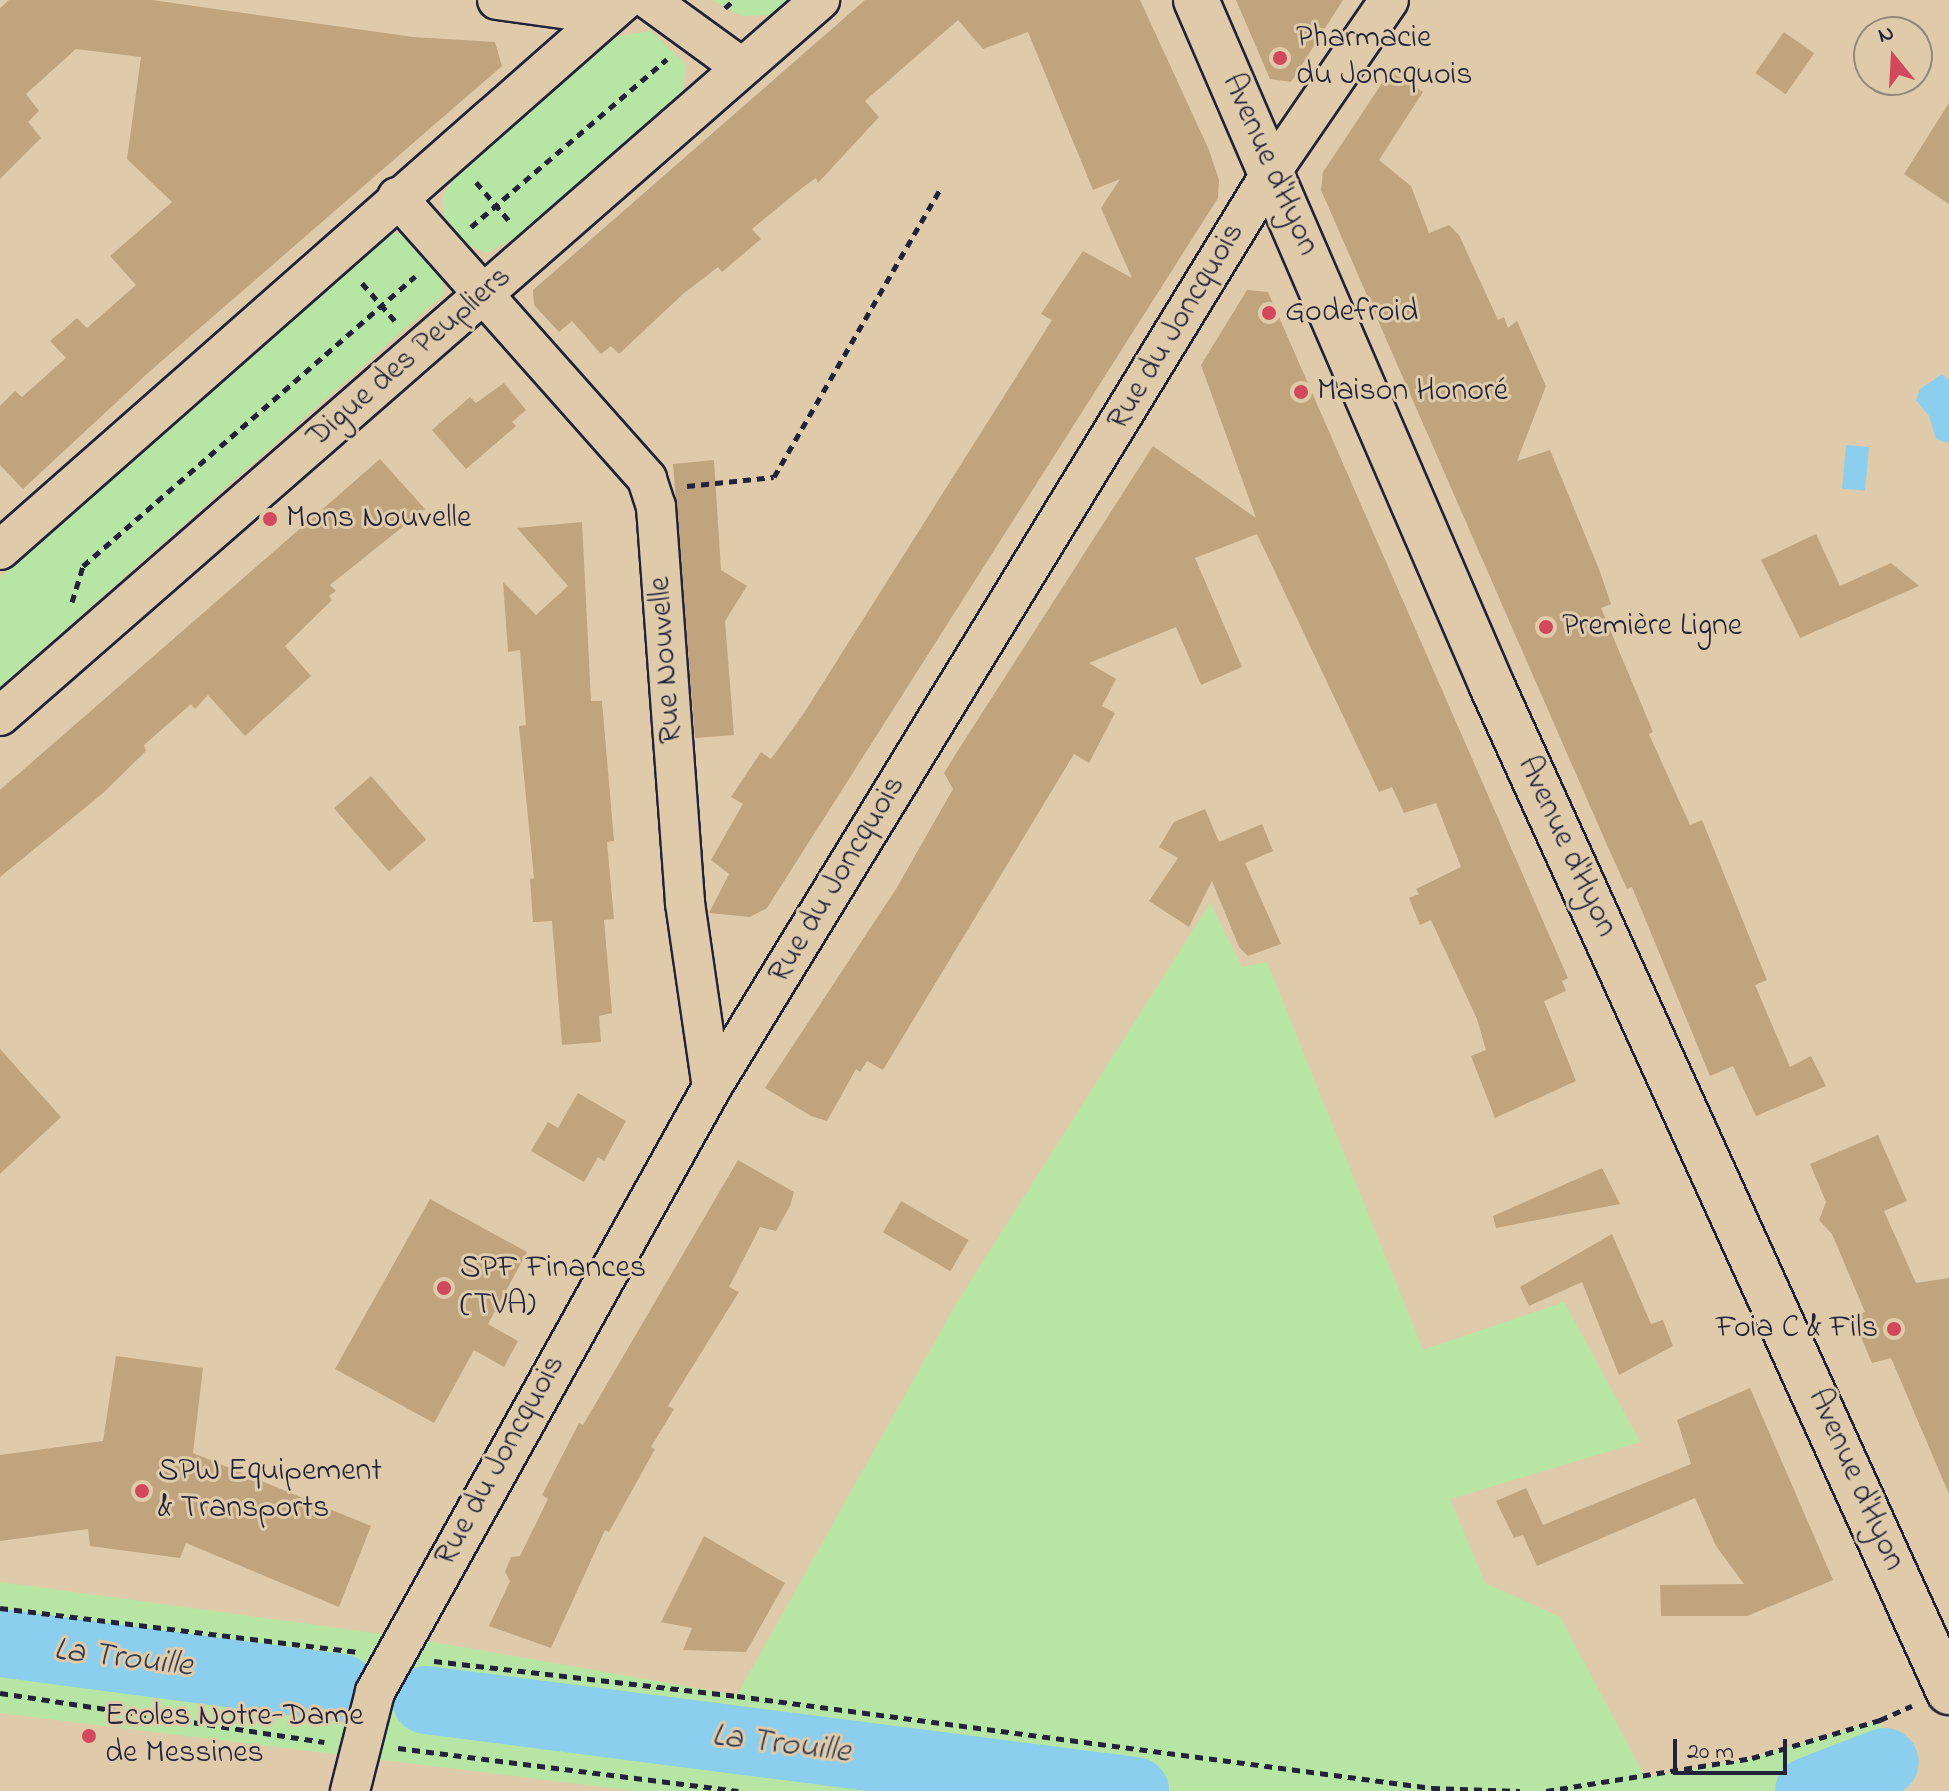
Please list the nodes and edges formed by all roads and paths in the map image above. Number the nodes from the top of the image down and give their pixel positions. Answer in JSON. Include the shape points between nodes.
{"nodes":[{"id":1,"x":497,"y":0,"type":"edge"},
{"id":2,"x":649,"y":0,"type":"edge"},
{"id":3,"x":734,"y":0,"type":"edge"},
{"id":4,"x":820,"y":0,"type":"edge"},
{"id":5,"x":1196,"y":0,"type":"edge"},
{"id":6,"x":1389,"y":0,"type":"edge"},
{"id":7,"x":609,"y":5,"type":"edge"},
{"id":8,"x":695,"y":34,"type":"junction"},
{"id":9,"x":740,"y":66,"type":"junction"},
{"id":10,"x":450,"y":150,"type":"junction"},
{"id":11,"x":1272,"y":171,"type":"junction"},
{"id":12,"x":940,"y":190,"type":"dead end"},
{"id":13,"x":397,"y":197,"type":"junction"},
{"id":14,"x":496,"y":206,"type":"junction"},
{"id":15,"x":534,"y":250,"type":"junction"},
{"id":16,"x":336,"y":251,"type":"junction"},
{"id":17,"x":442,"y":252,"type":"junction"},
{"id":18,"x":481,"y":297,"type":"junction"},
{"id":19,"x":382,"y":306,"type":"junction"},
{"id":20,"x":420,"y":350,"type":"junction"},
{"id":21,"x":650,"y":490,"type":"junction"},
{"id":22,"x":0,"y":550,"type":"edge"},
{"id":23,"x":69,"y":613,"type":"dead end"},
{"id":24,"x":0,"y":716,"type":"edge"},
{"id":25,"x":712,"y":1087,"type":"junction"},
{"id":26,"x":0,"y":1608,"type":"edge"},
{"id":27,"x":393,"y":1657,"type":"junction"},
{"id":28,"x":1948,"y":1690,"type":"edge"},
{"id":29,"x":350,"y":1791,"type":"edge"},
{"id":30,"x":1520,"y":1791,"type":"edge"},
{"id":31,"x":1546,"y":1791,"type":"edge"}],
"edges":[{"from":1,"to":7,"type":"street"},
{"from":2,"to":8,"type":"street"},
{"from":3,"to":8,"type":"path"},
{"from":4,"to":9,"type":"street","name":"Digue des Peupliers"},
{"from":5,"to":11,"type":"street","name":"Avenue d'Hyon"},
{"from":6,"to":11,"type":"street","name":"Rue du Joncquois"},
{"from":7,"to":10,"type":"street"},
{"from":8,"to":9,"type":"street"},
{"from":8,"to":14,"type":"path"},
{"from":9,"to":15,"type":"street","name":"Digue des Peupliers"},
{"from":10,"to":13,"type":"street"},
{"from":10,"to":14,"type":"path"},
{"from":11,"to":25,"type":"street","name":"Rue du Joncquois"},
{"from":11,"to":28,"type":"street","name":"Avenue d'Hyon","via":[[1492,686]]},
{"from":12,"to":21,"type":"path","via":[[774,477]]},
{"from":13,"to":16,"type":"street"},
{"from":13,"to":17,"type":"street","name":"Rue Nouvelle"},
{"from":14,"to":15,"type":"path"},
{"from":14,"to":17,"type":"path"},
{"from":15,"to":18,"type":"street","name":"Digue des Peupliers"},
{"from":16,"to":19,"type":"path"},
{"from":16,"to":22,"type":"street"},
{"from":17,"to":18,"type":"street","name":"Rue Nouvelle"},
{"from":17,"to":19,"type":"path"},
{"from":18,"to":20,"type":"street","name":"Digue des Peupliers"},
{"from":18,"to":21,"type":"street","name":"Rue Nouvelle","via":[[647,479]]},
{"from":19,"to":20,"type":"path"},
{"from":19,"to":23,"type":"path","via":[[83,566]]},
{"from":20,"to":24,"type":"street","name":"Digue des Peupliers"},
{"from":21,"to":25,"type":"street","name":"Rue Nouvelle","via":[[656,507],[685,903]]},
{"from":25,"to":27,"type":"street","name":"Rue du Joncquois"},
{"from":26,"to":27,"type":"path"},
{"from":27,"to":29,"type":"street","name":"Rue du Joncquois","via":[[358,1743]]},
{"from":27,"to":30,"type":"path","via":[[753,1698],[1432,1788]]},
{"from":28,"to":31,"type":"path","via":[[1880,1720],[1752,1758]]}]}
